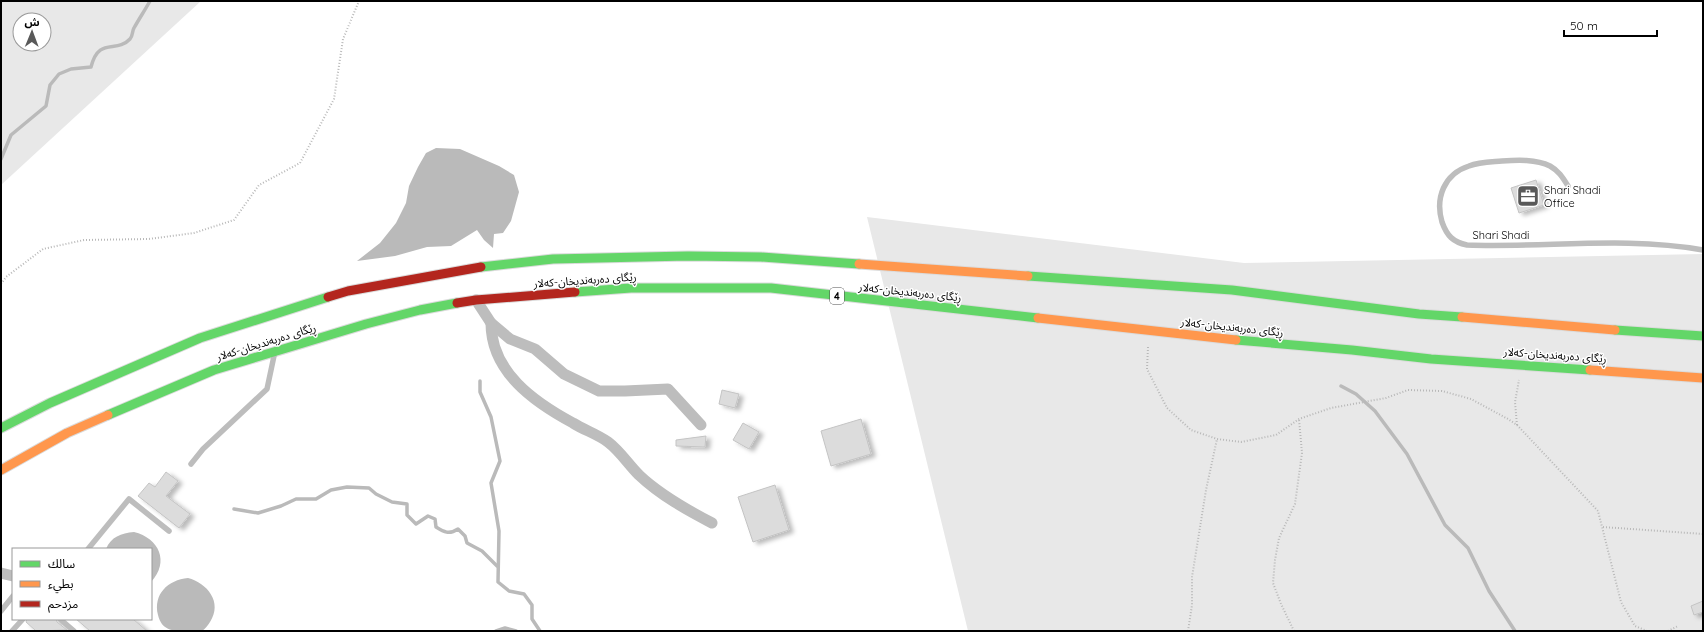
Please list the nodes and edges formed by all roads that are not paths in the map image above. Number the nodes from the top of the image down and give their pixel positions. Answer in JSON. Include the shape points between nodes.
{"nodes":[{"id":1,"x":1568,"y":186,"type":"dead end"},
{"id":2,"x":1703,"y":250,"type":"edge"},
{"id":3,"x":476,"y":300,"type":"junction"},
{"id":4,"x":491,"y":323,"type":"junction"},
{"id":5,"x":1703,"y":336,"type":"edge"},
{"id":6,"x":275,"y":352,"type":"junction"},
{"id":7,"x":1703,"y":378,"type":"edge"},
{"id":8,"x":701,"y":425,"type":"dead end"},
{"id":9,"x":1,"y":428,"type":"edge"},
{"id":10,"x":191,"y":464,"type":"dead end"},
{"id":11,"x":1,"y":470,"type":"edge"},
{"id":12,"x":712,"y":523,"type":"dead end"},
{"id":13,"x":169,"y":531,"type":"dead end"},
{"id":14,"x":89,"y":548,"type":"edge"},
{"id":15,"x":1,"y":574,"type":"edge"},
{"id":16,"x":12,"y":576,"type":"edge"},
{"id":17,"x":12,"y":597,"type":"edge"},
{"id":18,"x":1,"y":611,"type":"edge"},
{"id":19,"x":22,"y":620,"type":"edge"},
{"id":20,"x":61,"y":620,"type":"edge"},
{"id":21,"x":12,"y":631,"type":"edge"},
{"id":22,"x":74,"y":631,"type":"edge"}],
"edges":[{"from":1,"to":2,"type":"lane","name":"Shari Shadi","via":[[1559,173],[1549,166],[1529,161],[1490,162],[1468,166],[1454,174],[1446,183],[1440,194],[1440,215],[1448,235],[1455,242],[1467,245],[1637,243]]},
{"from":3,"to":4,"type":"street"},
{"from":3,"to":6,"type":"highway","name":"ڕێگای دەربەندیخان-کەلار","number":"4","via":[[420,310]]},
{"from":3,"to":7,"type":"highway","name":"ڕێگای دەربەندیخان-کەلار","number":"4","via":[[631,288],[771,288],[1233,340],[1431,359]]},
{"from":4,"to":8,"type":"street","via":[[510,339],[535,349],[564,374],[599,390],[668,389]]},
{"from":4,"to":12,"type":"street","via":[[495,349],[507,372],[520,387],[543,405],[607,442],[639,475],[668,498]]},
{"from":5,"to":9,"type":"highway","name":"ڕێگای دەربەندیخان-کەلار","via":[[1419,314],[1232,290],[761,257],[553,259],[467,268],[363,289],[266,316],[200,338],[50,403]]},
{"from":6,"to":10,"type":"lane","via":[[267,389],[203,449]]},
{"from":6,"to":11,"type":"highway","name":"ڕێگای دەربەندیخان-کەلار","number":"4","via":[[214,370],[67,433]]},
{"from":13,"to":14,"type":"lane","via":[[129,499]]},
{"from":15,"to":16,"type":"street"},
{"from":17,"to":18,"type":"lane"},
{"from":19,"to":21,"type":"lane"},
{"from":20,"to":22,"type":"lane"}]}
